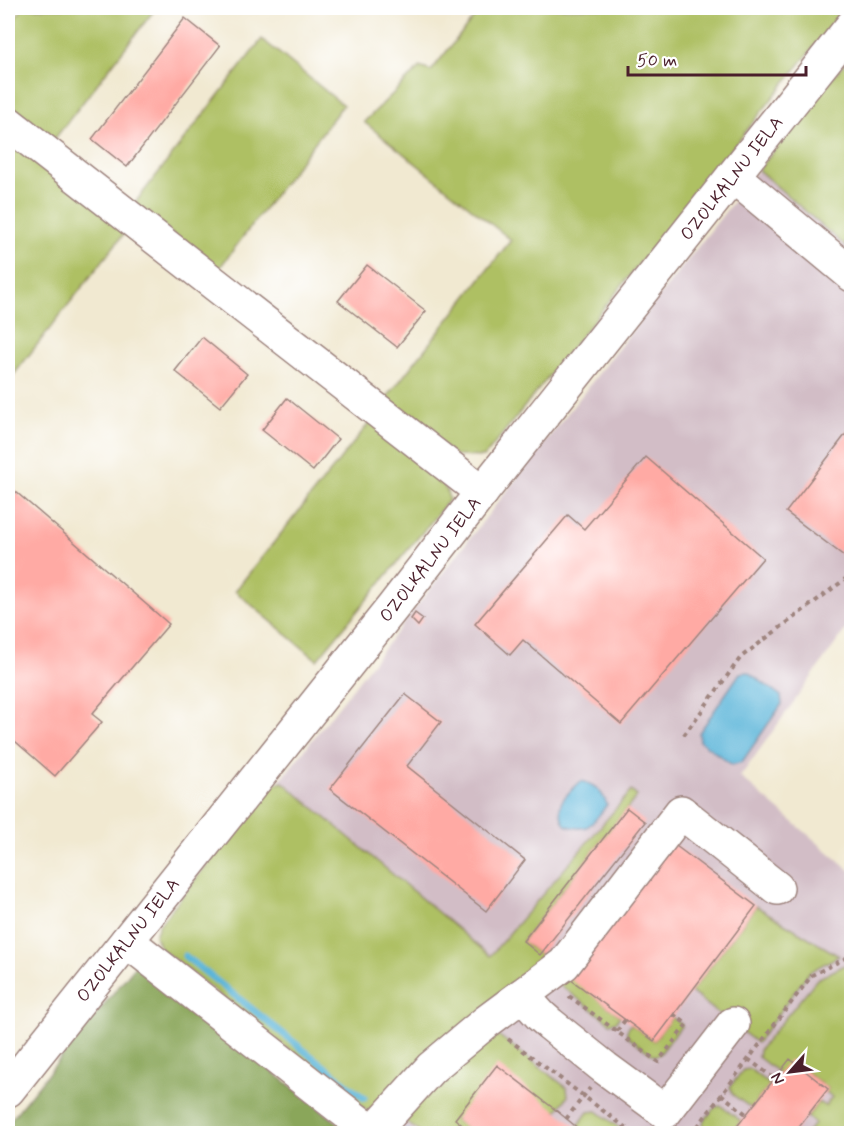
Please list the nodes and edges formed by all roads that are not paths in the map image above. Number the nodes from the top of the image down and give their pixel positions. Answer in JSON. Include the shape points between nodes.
{"nodes":[{"id":1,"x":852,"y":26,"type":"edge"},
{"id":2,"x":8,"y":123,"type":"edge"},
{"id":3,"x":733,"y":176,"type":"junction"},
{"id":4,"x":852,"y":275,"type":"edge"},
{"id":5,"x":482,"y":492,"type":"junction"},
{"id":6,"x":777,"y":888,"type":"dead end"},
{"id":7,"x":128,"y":941,"type":"junction"},
{"id":8,"x":534,"y":987,"type":"junction"},
{"id":9,"x":734,"y":1024,"type":"dead end"},
{"id":10,"x":8,"y":1090,"type":"edge"},
{"id":11,"x":374,"y":1133,"type":"edge"}],
"edges":[{"from":1,"to":3,"type":"street","name":"OZOLKALNU IELA"},
{"from":2,"to":5,"type":"street"},
{"from":3,"to":4,"type":"street"},
{"from":3,"to":5,"type":"street","name":"OZOLKALNU IELA"},
{"from":5,"to":7,"type":"street","name":"OZOLKALNU IELA"},
{"from":6,"to":8,"type":"street","via":[[681,812],[564,964]]},
{"from":7,"to":10,"type":"street","name":"OZOLKALNU IELA"},
{"from":7,"to":11,"type":"street"},
{"from":8,"to":9,"type":"street","via":[[541,1016],[665,1112]]},
{"from":8,"to":11,"type":"street","via":[[431,1068]]}]}
